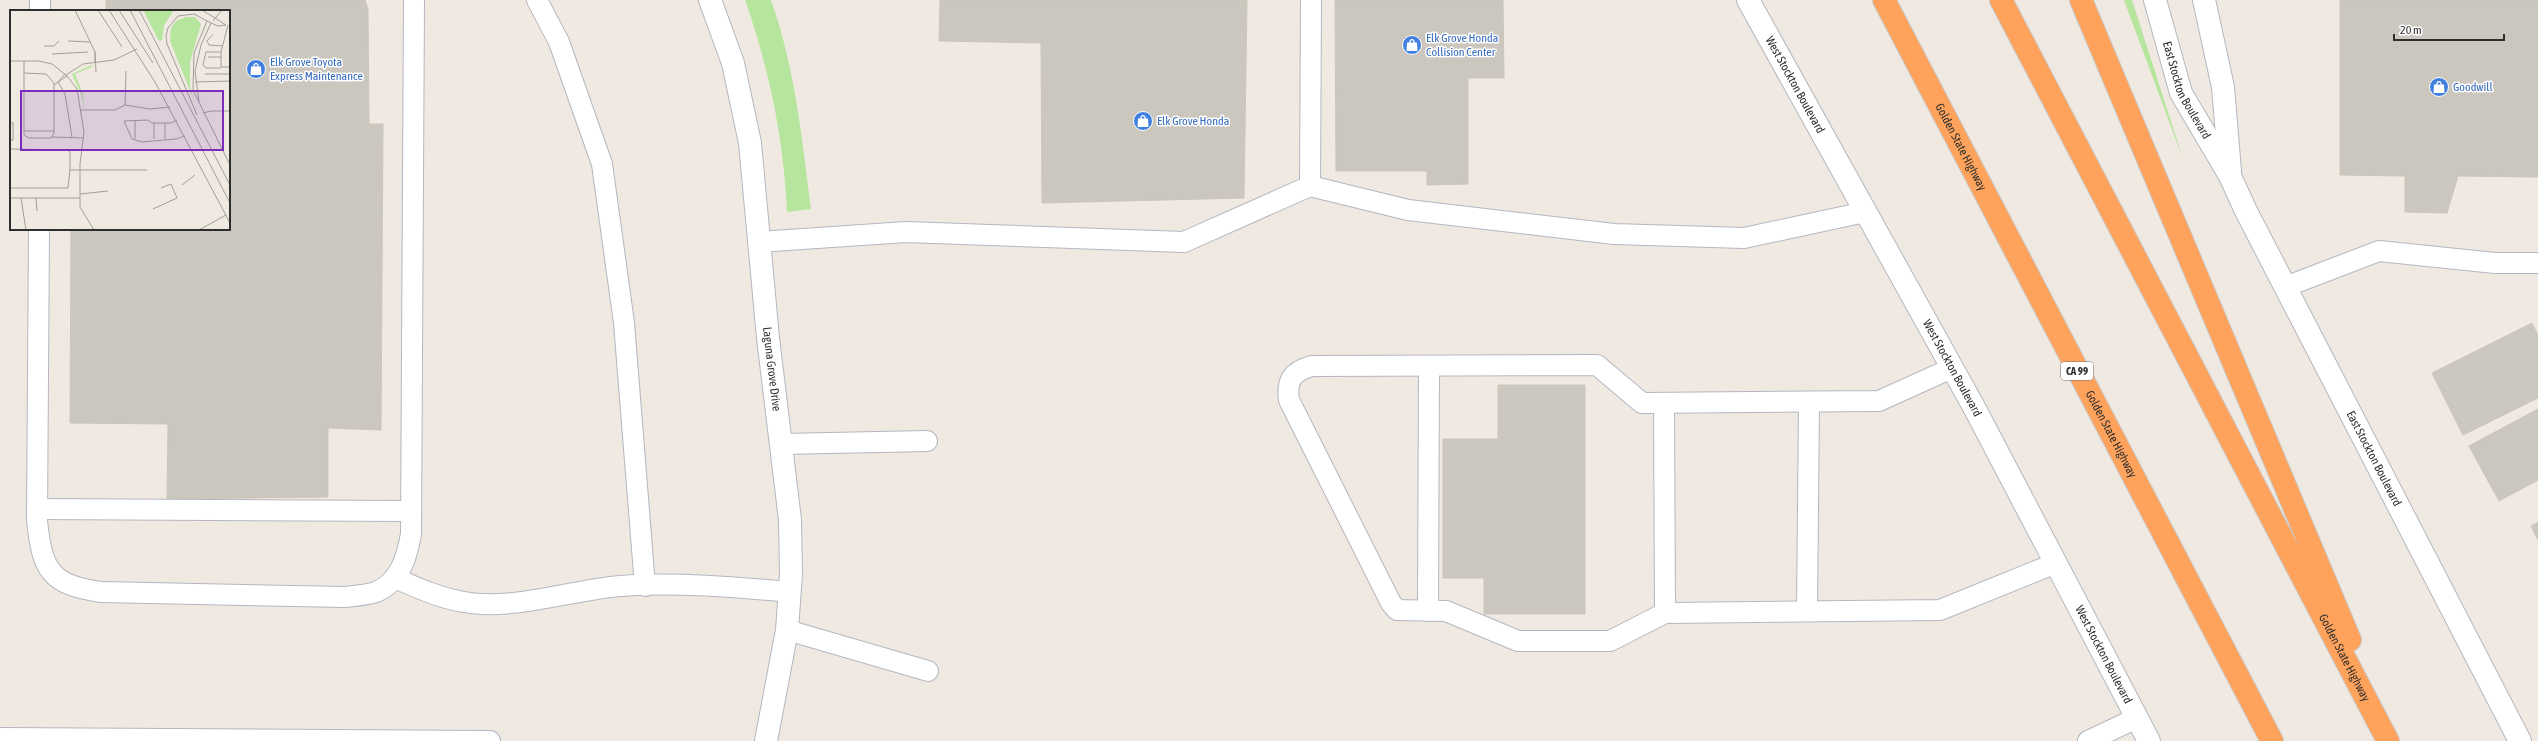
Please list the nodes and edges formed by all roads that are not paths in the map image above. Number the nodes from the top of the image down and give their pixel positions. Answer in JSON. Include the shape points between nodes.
{"nodes":[{"id":1,"x":414,"y":0,"type":"edge"},
{"id":2,"x":537,"y":0,"type":"edge"},
{"id":3,"x":710,"y":0,"type":"edge"},
{"id":4,"x":1311,"y":0,"type":"edge"},
{"id":5,"x":1748,"y":0,"type":"edge"},
{"id":6,"x":1869,"y":0,"type":"edge"},
{"id":7,"x":1884,"y":0,"type":"edge"},
{"id":8,"x":2001,"y":0,"type":"edge"},
{"id":9,"x":2081,"y":0,"type":"edge"},
{"id":10,"x":2155,"y":0,"type":"edge"},
{"id":11,"x":2204,"y":0,"type":"edge"},
{"id":12,"x":1952,"y":134,"type":"junction"},
{"id":13,"x":2230,"y":176,"type":"junction"},
{"id":14,"x":1310,"y":186,"type":"junction"},
{"id":15,"x":1865,"y":212,"type":"junction"},
{"id":16,"x":39,"y":230,"type":"edge"},
{"id":17,"x":759,"y":242,"type":"junction"},
{"id":18,"x":2538,"y":263,"type":"edge"},
{"id":19,"x":2285,"y":287,"type":"junction"},
{"id":20,"x":1429,"y":366,"type":"junction"},
{"id":21,"x":1952,"y":368,"type":"junction"},
{"id":22,"x":1664,"y":403,"type":"junction"},
{"id":23,"x":1809,"y":403,"type":"junction"},
{"id":24,"x":927,"y":441,"type":"dead end"},
{"id":25,"x":781,"y":444,"type":"junction"},
{"id":26,"x":37,"y":508,"type":"junction"},
{"id":27,"x":411,"y":511,"type":"junction"},
{"id":28,"x":2056,"y":563,"type":"junction"},
{"id":29,"x":395,"y":578,"type":"junction"},
{"id":30,"x":645,"y":586,"type":"junction"},
{"id":31,"x":790,"y":592,"type":"junction"},
{"id":32,"x":1428,"y":611,"type":"junction"},
{"id":33,"x":1807,"y":611,"type":"junction"},
{"id":34,"x":1665,"y":612,"type":"junction"},
{"id":35,"x":787,"y":630,"type":"junction"},
{"id":36,"x":928,"y":671,"type":"dead end"},
{"id":37,"x":2137,"y":718,"type":"junction"},
{"id":38,"x":0,"y":738,"type":"edge"},
{"id":39,"x":490,"y":741,"type":"edge"},
{"id":40,"x":766,"y":741,"type":"edge"},
{"id":41,"x":2088,"y":741,"type":"edge"},
{"id":42,"x":2149,"y":741,"type":"edge"},
{"id":43,"x":2272,"y":741,"type":"edge"},
{"id":44,"x":2388,"y":741,"type":"edge"},
{"id":45,"x":2393,"y":741,"type":"edge"},
{"id":46,"x":2520,"y":741,"type":"edge"}],
"edges":[{"from":1,"to":27,"type":"lane"},
{"from":2,"to":30,"type":"lane","via":[[560,42],[602,164],[624,322]]},
{"from":3,"to":17,"type":"street","name":"Laguna Grove Drive","via":[[733,63],[750,143]]},
{"from":4,"to":14,"type":"lane"},
{"from":5,"to":15,"type":"street","name":"West Stockton Boulevard"},
{"from":6,"to":12,"type":"highway"},
{"from":7,"to":12,"type":"highway","name":"Golden State Highway","number":"CA 99"},
{"from":8,"to":44,"type":"highway","name":"Golden State Highway"},
{"from":9,"to":45,"type":"highway"},
{"from":10,"to":13,"type":"street","name":"East Stockton Boulevard","via":[[2181,93]]},
{"from":11,"to":13,"type":"street","name":"East Stockton Boulevard","via":[[2222,87]]},
{"from":12,"to":43,"type":"highway","name":"Golden State Highway","number":"CA 99"},
{"from":13,"to":19,"type":"street","name":"East Stockton Boulevard"},
{"from":14,"to":15,"type":"lane","via":[[1408,210],[1622,234],[1744,238]]},
{"from":14,"to":17,"type":"lane","via":[[1184,242],[906,232]]},
{"from":15,"to":21,"type":"street","name":"West Stockton Boulevard"},
{"from":16,"to":26,"type":"lane"},
{"from":17,"to":25,"type":"street","name":"Laguna Grove Drive"},
{"from":18,"to":19,"type":"lane","via":[[2496,263],[2380,251]]},
{"from":19,"to":46,"type":"street","name":"East Stockton Boulevard"},
{"from":20,"to":22,"type":"lane","via":[[1597,365],[1642,403]]},
{"from":20,"to":32,"type":"lane"},
{"from":20,"to":32,"type":"lane","via":[[1312,366],[1301,369],[1292,376],[1287,387],[1289,400],[1391,603],[1397,610]]},
{"from":21,"to":23,"type":"lane","via":[[1879,401]]},
{"from":21,"to":28,"type":"street","name":"West Stockton Boulevard"},
{"from":22,"to":23,"type":"lane"},
{"from":22,"to":34,"type":"lane"},
{"from":23,"to":33,"type":"lane"},
{"from":24,"to":25,"type":"lane"},
{"from":25,"to":31,"type":"street","name":"Laguna Grove Drive","via":[[790,520]]},
{"from":26,"to":27,"type":"lane"},
{"from":26,"to":29,"type":"lane","via":[[39,541],[44,559],[56,578],[77,589],[162,595],[345,597],[376,592]]},
{"from":27,"to":29,"type":"lane","via":[[406,559]]},
{"from":28,"to":33,"type":"lane","via":[[1940,610]]},
{"from":28,"to":37,"type":"street","name":"West Stockton Boulevard"},
{"from":29,"to":30,"type":"lane","via":[[430,594],[465,603],[511,603],[601,589]]},
{"from":30,"to":31,"type":"lane","via":[[748,588]]},
{"from":31,"to":35,"type":"street","name":"Laguna Grove Drive"},
{"from":32,"to":34,"type":"lane","via":[[1446,611],[1518,641],[1610,641]]},
{"from":33,"to":34,"type":"lane"},
{"from":35,"to":36,"type":"lane"},
{"from":35,"to":40,"type":"street","name":"Laguna Grove Drive"},
{"from":37,"to":41,"type":"lane"},
{"from":37,"to":42,"type":"street","name":"West Stockton Boulevard"},
{"from":38,"to":39,"type":"lane"}]}
